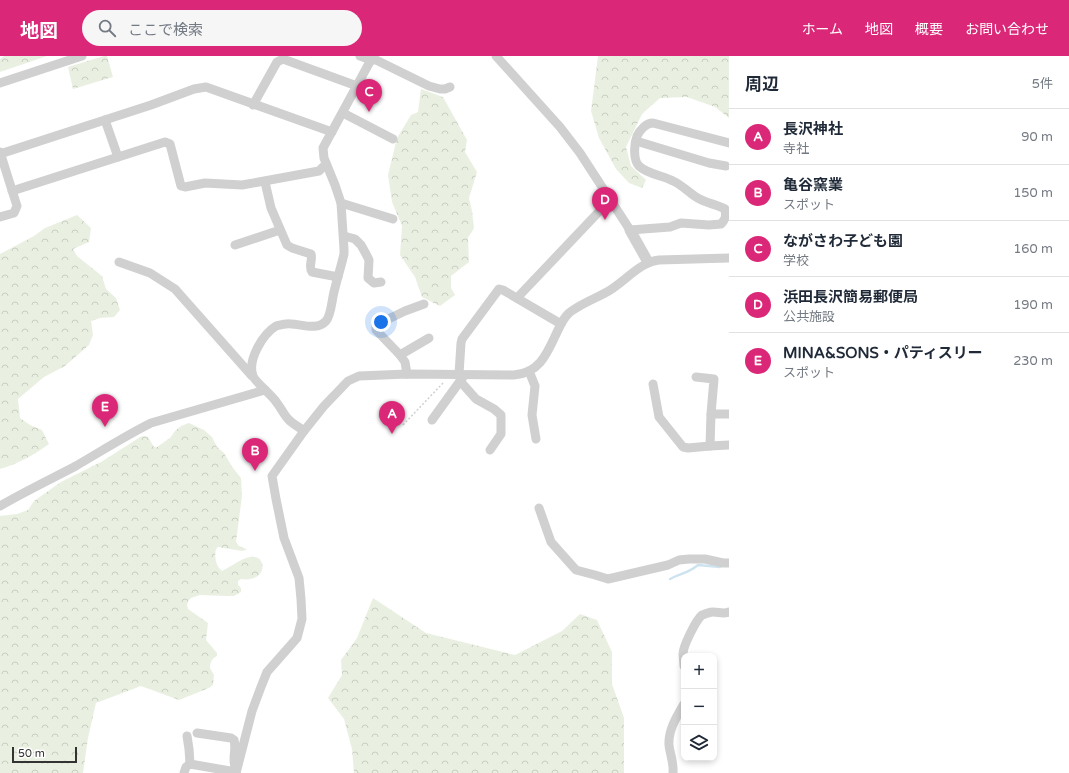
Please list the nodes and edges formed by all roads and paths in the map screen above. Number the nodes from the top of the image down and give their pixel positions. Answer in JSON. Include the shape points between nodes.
{"nodes":[{"id":1,"x":82,"y":56,"type":"edge"},
{"id":2,"x":360,"y":56,"type":"edge"},
{"id":3,"x":496,"y":56,"type":"edge"},
{"id":4,"x":372,"y":58,"type":"edge"},
{"id":5,"x":0,"y":84,"type":"edge"},
{"id":6,"x":357,"y":86,"type":"junction"},
{"id":7,"x":450,"y":87,"type":"dead end"},
{"id":8,"x":253,"y":105,"type":"junction"},
{"id":9,"x":343,"y":113,"type":"junction"},
{"id":10,"x":105,"y":120,"type":"junction"},
{"id":11,"x":332,"y":132,"type":"junction"},
{"id":12,"x":393,"y":139,"type":"dead end"},
{"id":13,"x":636,"y":141,"type":"junction"},
{"id":14,"x":729,"y":143,"type":"edge"},
{"id":15,"x":0,"y":153,"type":"edge"},
{"id":16,"x":118,"y":157,"type":"junction"},
{"id":17,"x":326,"y":164,"type":"junction"},
{"id":18,"x":726,"y":166,"type":"dead end"},
{"id":19,"x":265,"y":182,"type":"junction"},
{"id":20,"x":12,"y":191,"type":"junction"},
{"id":21,"x":610,"y":200,"type":"junction"},
{"id":22,"x":342,"y":203,"type":"junction"},
{"id":23,"x":0,"y":217,"type":"edge"},
{"id":24,"x":393,"y":219,"type":"dead end"},
{"id":25,"x":280,"y":230,"type":"junction"},
{"id":26,"x":630,"y":230,"type":"junction"},
{"id":27,"x":344,"y":236,"type":"junction"},
{"id":28,"x":355,"y":239,"type":"junction"},
{"id":29,"x":235,"y":245,"type":"dead end"},
{"id":30,"x":729,"y":258,"type":"edge"},
{"id":31,"x":374,"y":259,"type":"dead end"},
{"id":32,"x":119,"y":262,"type":"dead end"},
{"id":33,"x":648,"y":262,"type":"junction"},
{"id":34,"x":338,"y":277,"type":"junction"},
{"id":35,"x":381,"y":282,"type":"dead end"},
{"id":36,"x":517,"y":298,"type":"junction"},
{"id":37,"x":424,"y":304,"type":"dead end"},
{"id":38,"x":561,"y":324,"type":"junction"},
{"id":39,"x":429,"y":338,"type":"dead end"},
{"id":40,"x":400,"y":355,"type":"junction"},
{"id":41,"x":529,"y":371,"type":"junction"},
{"id":42,"x":407,"y":374,"type":"junction"},
{"id":43,"x":459,"y":376,"type":"junction"},
{"id":44,"x":253,"y":377,"type":"junction"},
{"id":45,"x":696,"y":377,"type":"dead end"},
{"id":46,"x":653,"y":384,"type":"dead end"},
{"id":47,"x":265,"y":390,"type":"junction"},
{"id":48,"x":711,"y":414,"type":"junction"},
{"id":49,"x":729,"y":414,"type":"edge"},
{"id":50,"x":432,"y":420,"type":"dead end"},
{"id":51,"x":403,"y":425,"type":"dead end"},
{"id":52,"x":304,"y":431,"type":"junction"},
{"id":53,"x":536,"y":439,"type":"dead end"},
{"id":54,"x":729,"y":445,"type":"edge"},
{"id":55,"x":710,"y":446,"type":"junction"},
{"id":56,"x":490,"y":450,"type":"dead end"},
{"id":57,"x":0,"y":506,"type":"edge"},
{"id":58,"x":539,"y":508,"type":"dead end"},
{"id":59,"x":729,"y":563,"type":"edge"},
{"id":60,"x":729,"y":612,"type":"edge"},
{"id":61,"x":683,"y":653,"type":"edge"},
{"id":62,"x":681,"y":710,"type":"edge"},
{"id":63,"x":197,"y":733,"type":"dead end"},
{"id":64,"x":187,"y":736,"type":"dead end"},
{"id":65,"x":190,"y":764,"type":"junction"},
{"id":66,"x":209,"y":770,"type":"edge"},
{"id":67,"x":184,"y":773,"type":"edge"},
{"id":68,"x":236,"y":773,"type":"edge"},
{"id":69,"x":673,"y":773,"type":"edge"}],
"edges":[{"from":1,"to":5,"type":"street"},
{"from":2,"to":4,"type":"street"},
{"from":3,"to":21,"type":"street","via":[[560,127]]},
{"from":4,"to":6,"type":"street"},
{"from":4,"to":7,"type":"street","via":[[430,86],[440,89]]},
{"from":6,"to":8,"type":"street","via":[[284,60],[277,62]]},
{"from":6,"to":9,"type":"street"},
{"from":8,"to":10,"type":"street","via":[[206,88],[194,89]]},
{"from":8,"to":11,"type":"street"},
{"from":9,"to":11,"type":"street"},
{"from":9,"to":12,"type":"street"},
{"from":10,"to":15,"type":"street"},
{"from":10,"to":16,"type":"street"},
{"from":11,"to":17,"type":"street","via":[[323,148]]},
{"from":13,"to":14,"type":"street","via":[[642,128],[653,123]]},
{"from":13,"to":18,"type":"street"},
{"from":13,"to":26,"type":"street","via":[[636,159],[639,166],[673,181],[701,200],[719,206],[726,214],[721,224],[681,223],[670,227]]},
{"from":15,"to":20,"type":"street"},
{"from":16,"to":19,"type":"street","via":[[165,142],[170,144],[182,186]]},
{"from":16,"to":20,"type":"street"},
{"from":17,"to":19,"type":"street","via":[[319,171]]},
{"from":17,"to":22,"type":"street"},
{"from":19,"to":25,"type":"street","via":[[271,208]]},
{"from":20,"to":23,"type":"street","via":[[17,206],[14,213]]},
{"from":21,"to":26,"type":"street"},
{"from":21,"to":36,"type":"street"},
{"from":22,"to":24,"type":"street"},
{"from":22,"to":27,"type":"street"},
{"from":25,"to":29,"type":"street"},
{"from":25,"to":34,"type":"street","via":[[289,247],[310,254],[312,272]]},
{"from":26,"to":33,"type":"street"},
{"from":27,"to":28,"type":"street"},
{"from":27,"to":34,"type":"street","via":[[344,254]]},
{"from":28,"to":31,"type":"street","via":[[366,244]]},
{"from":28,"to":35,"type":"street","via":[[368,257],[368,278],[374,283]]},
{"from":30,"to":33,"type":"street"},
{"from":32,"to":44,"type":"street","via":[[150,273],[175,289]]},
{"from":33,"to":38,"type":"street","via":[[607,293],[569,313]]},
{"from":34,"to":44,"type":"street","via":[[326,321],[311,327],[290,323],[277,326],[259,345],[252,359]]},
{"from":36,"to":38,"type":"street"},
{"from":36,"to":43,"type":"street","via":[[503,290],[497,290],[462,339]]},
{"from":37,"to":40,"type":"street","via":[[376,326],[376,330]]},
{"from":38,"to":41,"type":"street","via":[[543,359]]},
{"from":39,"to":40,"type":"street"},
{"from":40,"to":42,"type":"street","via":[[405,362]]},
{"from":41,"to":43,"type":"street","via":[[514,375]]},
{"from":41,"to":53,"type":"street","via":[[535,386],[532,415]]},
{"from":42,"to":43,"type":"street"},
{"from":42,"to":52,"type":"street","via":[[359,376],[348,381]]},
{"from":43,"to":50,"type":"street"},
{"from":43,"to":51,"type":"path"},
{"from":43,"to":56,"type":"street","via":[[476,399],[501,415],[501,434]]},
{"from":44,"to":47,"type":"street"},
{"from":45,"to":48,"type":"street","via":[[714,379]]},
{"from":46,"to":55,"type":"street","via":[[658,417],[683,447]]},
{"from":47,"to":52,"type":"street","via":[[289,420]]},
{"from":47,"to":57,"type":"street","via":[[152,423]]},
{"from":48,"to":49,"type":"street"},
{"from":48,"to":55,"type":"street"},
{"from":52,"to":68,"type":"street","via":[[272,476],[284,538],[299,578],[302,619],[297,638],[268,672],[261,687]]},
{"from":54,"to":55,"type":"street"},
{"from":58,"to":59,"type":"street","via":[[551,542],[576,570],[608,579],[668,565],[678,560],[705,559]]},
{"from":60,"to":61,"type":"street","via":[[709,612],[702,615],[684,646]]},
{"from":62,"to":69,"type":"street","via":[[669,737]]},
{"from":63,"to":68,"type":"street","via":[[234,740],[233,761]]},
{"from":64,"to":65,"type":"street"},
{"from":65,"to":66,"type":"street"},
{"from":65,"to":67,"type":"street"},
{"from":66,"to":68,"type":"street"}]}
